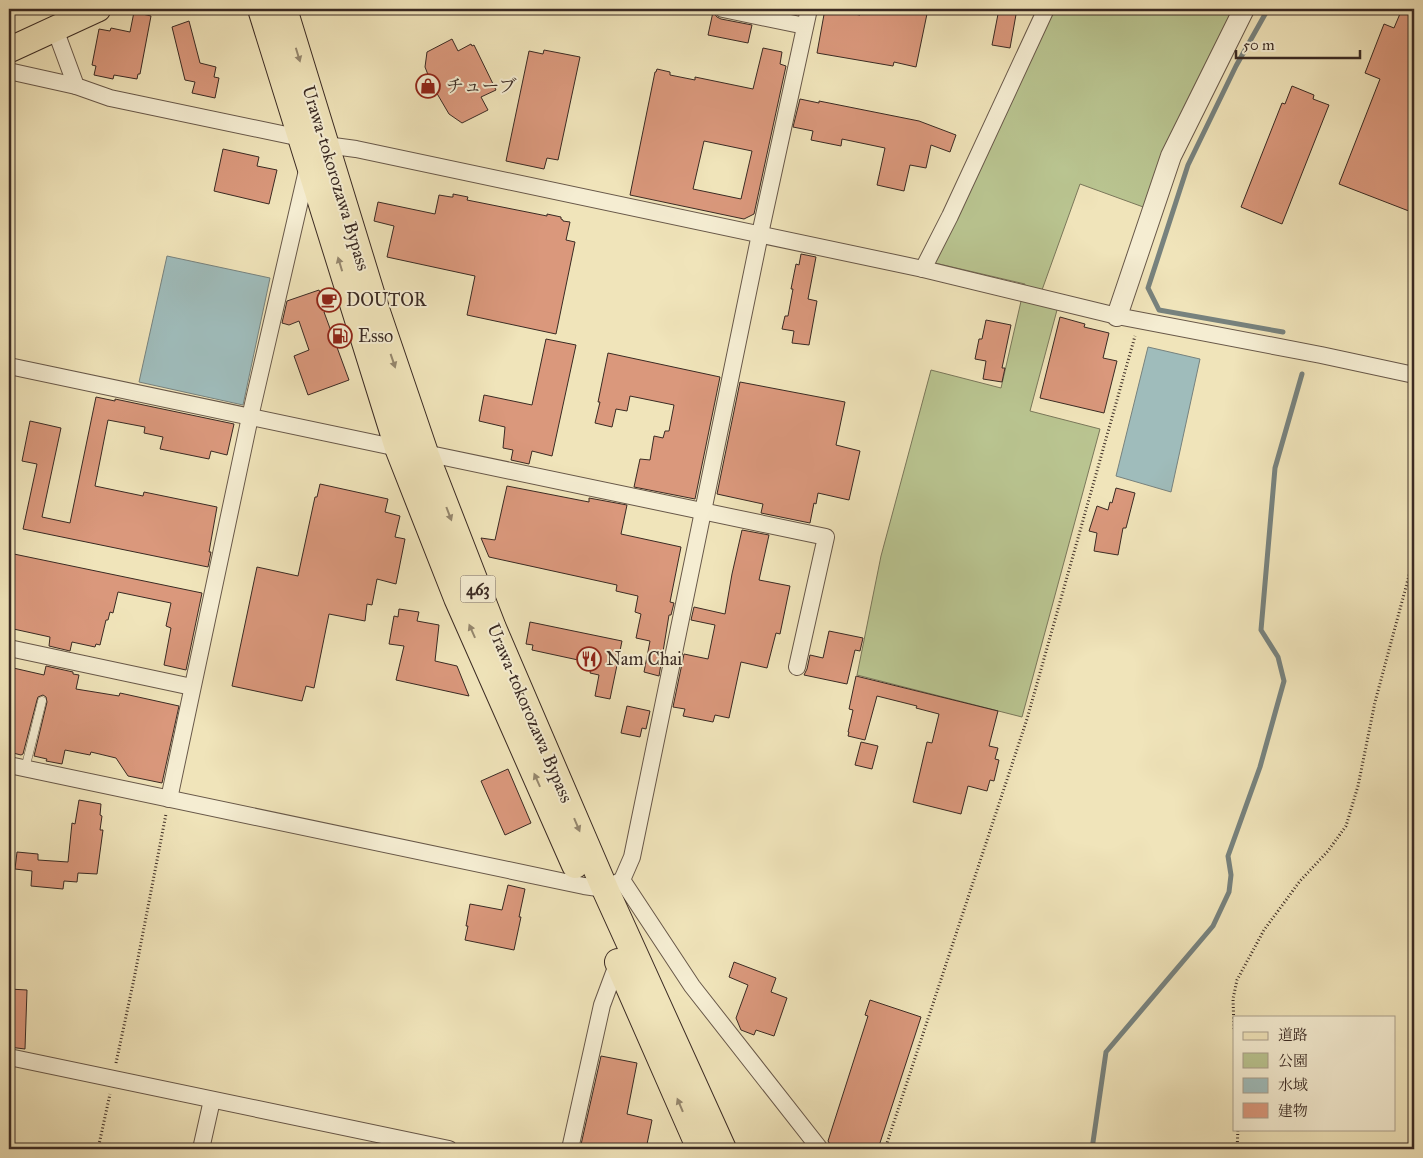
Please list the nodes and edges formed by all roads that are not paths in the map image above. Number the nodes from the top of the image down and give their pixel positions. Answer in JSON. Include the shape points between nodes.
{"nodes":[{"id":1,"x":98,"y":9,"type":"edge"},
{"id":2,"x":261,"y":9,"type":"edge"},
{"id":3,"x":284,"y":9,"type":"edge"},
{"id":4,"x":723,"y":9,"type":"edge"},
{"id":5,"x":809,"y":9,"type":"edge"},
{"id":6,"x":1046,"y":9,"type":"edge"},
{"id":7,"x":1244,"y":9,"type":"edge"},
{"id":8,"x":805,"y":26,"type":"junction"},
{"id":9,"x":54,"y":29,"type":"junction"},
{"id":10,"x":9,"y":50,"type":"edge"},
{"id":11,"x":9,"y":73,"type":"edge"},
{"id":12,"x":76,"y":86,"type":"junction"},
{"id":13,"x":312,"y":149,"type":"junction"},
{"id":14,"x":760,"y":234,"type":"junction"},
{"id":15,"x":923,"y":269,"type":"junction"},
{"id":16,"x":1117,"y":316,"type":"junction"},
{"id":17,"x":9,"y":366,"type":"edge"},
{"id":18,"x":1414,"y":374,"type":"edge"},
{"id":19,"x":250,"y":417,"type":"junction"},
{"id":20,"x":398,"y":448,"type":"junction"},
{"id":21,"x":425,"y":453,"type":"junction"},
{"id":22,"x":702,"y":511,"type":"junction"},
{"id":23,"x":9,"y":648,"type":"edge"},
{"id":24,"x":797,"y":667,"type":"dead end"},
{"id":25,"x":192,"y":687,"type":"junction"},
{"id":26,"x":42,"y":701,"type":"dead end"},
{"id":27,"x":17,"y":767,"type":"edge"},
{"id":28,"x":169,"y":799,"type":"junction"},
{"id":29,"x":604,"y":885,"type":"junction"},
{"id":30,"x":618,"y":962,"type":"junction"},
{"id":31,"x":9,"y":1057,"type":"edge"},
{"id":32,"x":212,"y":1100,"type":"junction"},
{"id":33,"x":201,"y":1149,"type":"edge"},
{"id":34,"x":449,"y":1149,"type":"edge"},
{"id":35,"x":570,"y":1149,"type":"edge"},
{"id":36,"x":700,"y":1149,"type":"edge"},
{"id":37,"x":723,"y":1149,"type":"edge"},
{"id":38,"x":820,"y":1149,"type":"edge"}],
"edges":[{"from":1,"to":9,"type":"main road"},
{"from":2,"to":13,"type":"highway","name":"Urawa-tokorozawa Bypass","number":"463"},
{"from":3,"to":13,"type":"highway","name":"Urawa-tokorozawa Bypass","number":"463","one_way":true},
{"from":4,"to":8,"type":"street"},
{"from":5,"to":8,"type":"street"},
{"from":6,"to":15,"type":"street"},
{"from":7,"to":16,"type":"street","via":[[1171,156]]},
{"from":8,"to":14,"type":"street"},
{"from":9,"to":10,"type":"main road"},
{"from":9,"to":12,"type":"street"},
{"from":11,"to":12,"type":"street"},
{"from":12,"to":13,"type":"street","via":[[110,98]]},
{"from":13,"to":14,"type":"street","via":[[356,149]]},
{"from":13,"to":19,"type":"street"},
{"from":20,"to":13,"type":"highway","name":"Urawa-tokorozawa Bypass","number":"463","one_way":true},
{"from":13,"to":21,"type":"highway","name":"Urawa-tokorozawa Bypass","number":"463","one_way":true,"via":[[377,312]]},
{"from":14,"to":15,"type":"street"},
{"from":14,"to":22,"type":"street"},
{"from":15,"to":16,"type":"street"},
{"from":16,"to":18,"type":"street"},
{"from":17,"to":19,"type":"street"},
{"from":19,"to":20,"type":"street"},
{"from":19,"to":25,"type":"street"},
{"from":29,"to":20,"type":"highway","name":"Urawa-tokorozawa Bypass","number":"463","one_way":true,"via":[[457,598]]},
{"from":21,"to":22,"type":"street"},
{"from":21,"to":29,"type":"highway","name":"Urawa-tokorozawa Bypass","number":"463","one_way":true,"via":[[494,628]]},
{"from":22,"to":24,"type":"street","via":[[826,537]]},
{"from":22,"to":29,"type":"street","via":[[632,857]]},
{"from":23,"to":25,"type":"street"},
{"from":25,"to":28,"type":"street"},
{"from":26,"to":27,"type":"lane"},
{"from":27,"to":28,"type":"street"},
{"from":28,"to":29,"type":"street"},
{"from":29,"to":30,"type":"highway","name":"Urawa-tokorozawa Bypass","number":"463"},
{"from":29,"to":37,"type":"highway","name":"Urawa-tokorozawa Bypass","number":"463"},
{"from":29,"to":38,"type":"street","via":[[692,986]]},
{"from":30,"to":35,"type":"street","via":[[602,1005]]},
{"from":36,"to":30,"type":"highway","name":"Urawa-tokorozawa Bypass","number":"463","one_way":true},
{"from":31,"to":32,"type":"street"},
{"from":32,"to":33,"type":"street"},
{"from":32,"to":34,"type":"street"}]}
